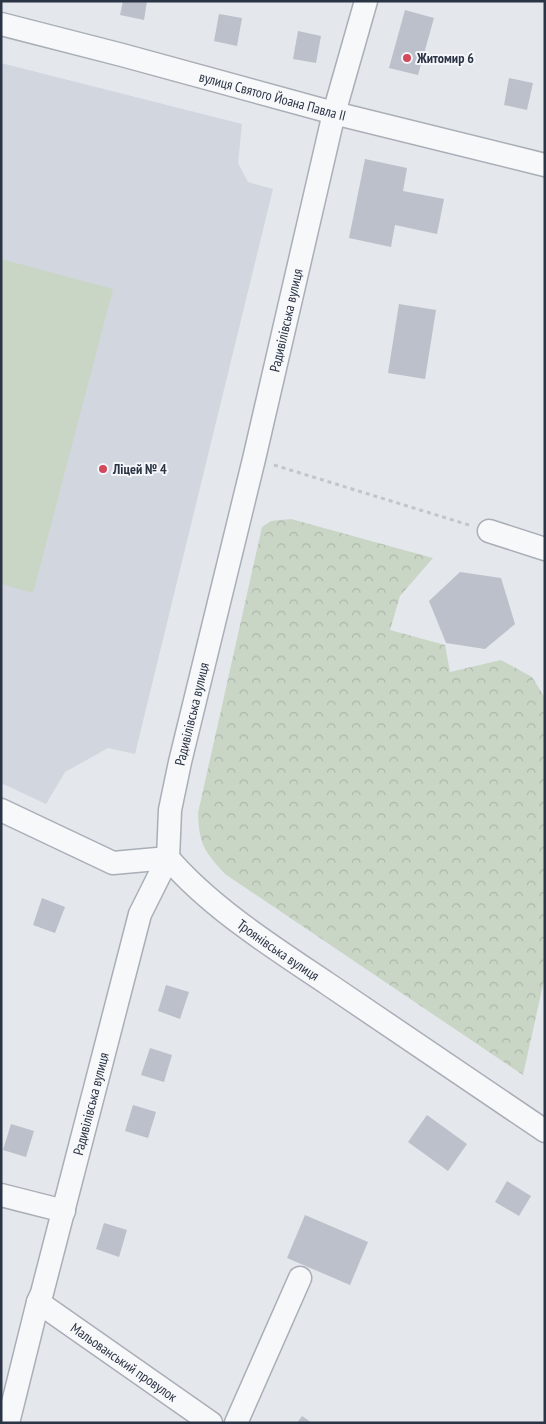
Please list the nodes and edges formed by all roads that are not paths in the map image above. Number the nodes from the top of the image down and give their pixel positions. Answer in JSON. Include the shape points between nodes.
{"nodes":[{"id":1,"x":366,"y":1,"type":"edge"},
{"id":2,"x":1,"y":24,"type":"edge"},
{"id":3,"x":334,"y":113,"type":"junction"},
{"id":4,"x":545,"y":165,"type":"edge"},
{"id":5,"x":489,"y":531,"type":"road end"},
{"id":6,"x":545,"y":549,"type":"edge"},
{"id":7,"x":1,"y":810,"type":"edge"},
{"id":8,"x":168,"y":858,"type":"junction"},
{"id":9,"x":545,"y":1131,"type":"edge"},
{"id":10,"x":1,"y":1195,"type":"edge"},
{"id":11,"x":64,"y":1211,"type":"junction"},
{"id":12,"x":300,"y":1278,"type":"dead end"},
{"id":13,"x":38,"y":1302,"type":"junction"},
{"id":14,"x":8,"y":1423,"type":"edge"},
{"id":15,"x":211,"y":1423,"type":"edge"},
{"id":16,"x":236,"y":1423,"type":"edge"}],
"edges":[{"from":1,"to":3,"type":"street","name":"Радивілівська вулиця"},
{"from":2,"to":3,"type":"street","name":"вулиця Святого Йоана Павла II"},
{"from":3,"to":4,"type":"street","name":"вулиця Святого Йоана Павла II"},
{"from":3,"to":8,"type":"street","name":"Радивілівська вулиця","via":[[180,762],[170,810]]},
{"from":5,"to":6,"type":"street"},
{"from":7,"to":8,"type":"street","via":[[113,862]]},
{"from":8,"to":9,"type":"street","name":"Троянівська вулиця","via":[[219,907]]},
{"from":8,"to":11,"type":"street","name":"Радивілівська вулиця","via":[[140,914]]},
{"from":10,"to":11,"type":"street"},
{"from":11,"to":13,"type":"street","name":"Радивілівська вулиця"},
{"from":12,"to":16,"type":"street"},
{"from":13,"to":14,"type":"street","name":"Радивілівська вулиця"},
{"from":13,"to":15,"type":"street","name":"Мальованський провулок"}]}
